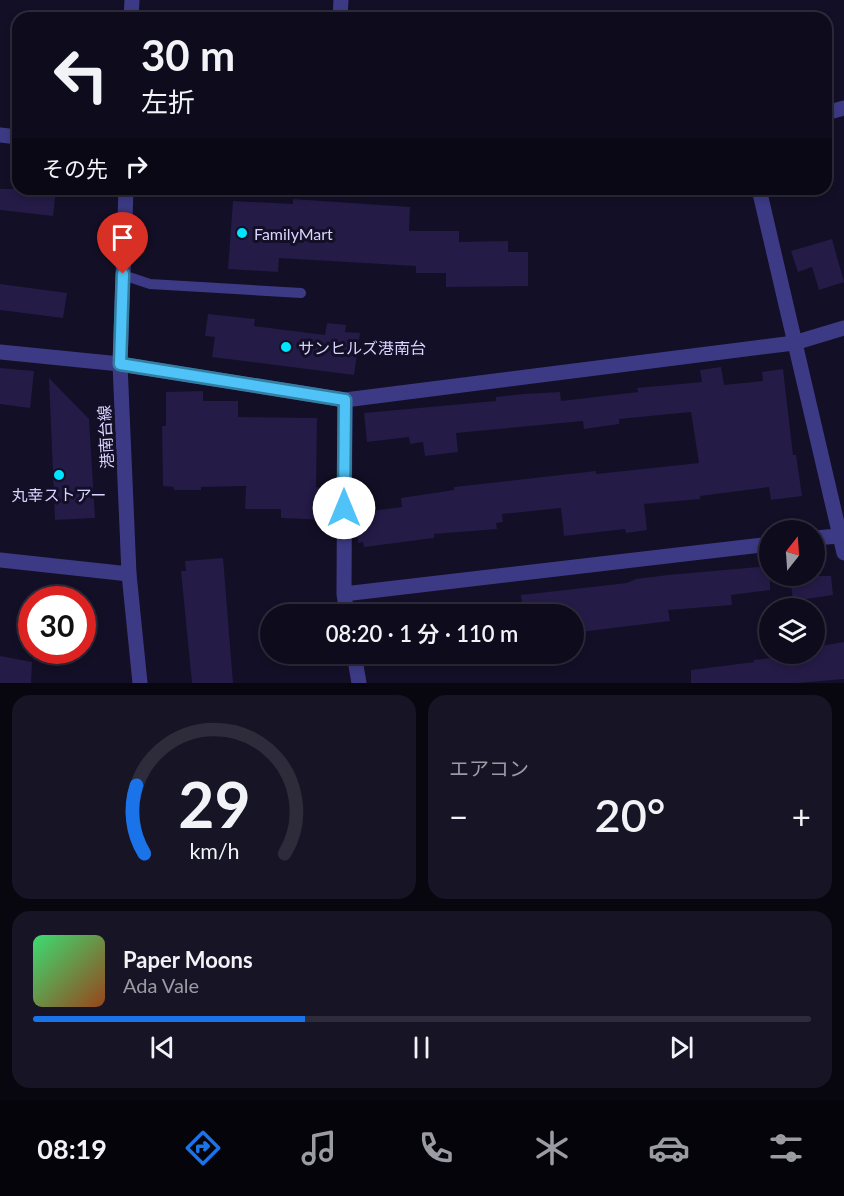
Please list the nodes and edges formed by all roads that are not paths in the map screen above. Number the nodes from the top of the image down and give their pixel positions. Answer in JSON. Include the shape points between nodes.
{"nodes":[{"id":1,"x":126,"y":195,"type":"edge"},
{"id":2,"x":760,"y":195,"type":"edge"},
{"id":3,"x":123,"y":274,"type":"junction"},
{"id":4,"x":301,"y":293,"type":"dead end"},
{"id":5,"x":844,"y":328,"type":"edge"},
{"id":6,"x":794,"y":343,"type":"junction"},
{"id":7,"x":0,"y":352,"type":"edge"},
{"id":8,"x":120,"y":364,"type":"junction"},
{"id":9,"x":345,"y":400,"type":"junction"},
{"id":10,"x":840,"y":536,"type":"junction"},
{"id":11,"x":825,"y":537,"type":"edge"},
{"id":12,"x":759,"y":545,"type":"edge"},
{"id":13,"x":844,"y":553,"type":"edge"},
{"id":14,"x":0,"y":560,"type":"edge"},
{"id":15,"x":129,"y":574,"type":"junction"},
{"id":16,"x":344,"y":594,"type":"junction"},
{"id":17,"x":345,"y":604,"type":"edge"},
{"id":18,"x":356,"y":664,"type":"edge"},
{"id":19,"x":140,"y":683,"type":"edge"},
{"id":20,"x":359,"y":683,"type":"edge"}],
"edges":[{"from":1,"to":3,"type":"street","name":"港南台線"},
{"from":2,"to":6,"type":"street"},
{"from":3,"to":4,"type":"lane","via":[[150,284]]},
{"from":3,"to":8,"type":"street","name":"港南台線"},
{"from":5,"to":6,"type":"street"},
{"from":6,"to":9,"type":"street"},
{"from":6,"to":10,"type":"street"},
{"from":7,"to":8,"type":"street"},
{"from":8,"to":9,"type":"street"},
{"from":8,"to":15,"type":"street","name":"港南台線"},
{"from":9,"to":16,"type":"street"},
{"from":10,"to":11,"type":"street"},
{"from":10,"to":13,"type":"street"},
{"from":12,"to":16,"type":"street"},
{"from":14,"to":15,"type":"street"},
{"from":15,"to":19,"type":"street","name":"港南台線"},
{"from":16,"to":17,"type":"street"},
{"from":18,"to":20,"type":"street"}]}
